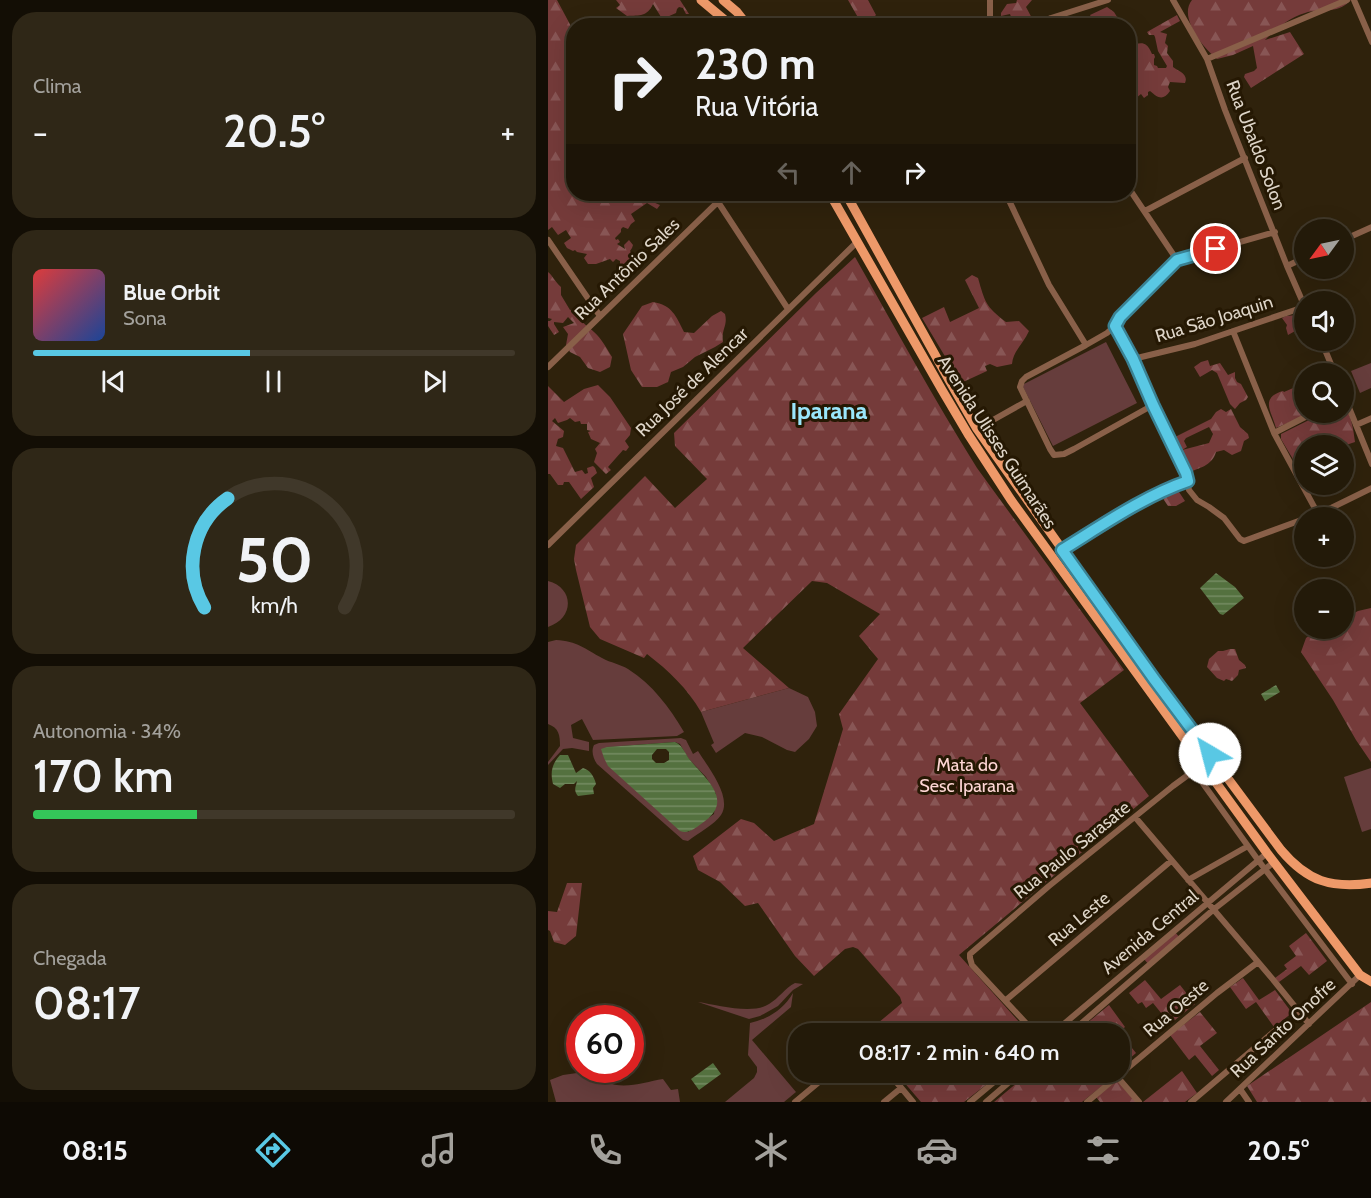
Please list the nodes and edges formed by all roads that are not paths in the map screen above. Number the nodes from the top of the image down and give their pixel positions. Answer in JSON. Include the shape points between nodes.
{"nodes":[{"id":1,"x":701,"y":0,"type":"edge"},
{"id":2,"x":723,"y":0,"type":"edge"},
{"id":3,"x":990,"y":0,"type":"edge"},
{"id":4,"x":1083,"y":0,"type":"edge"},
{"id":5,"x":1108,"y":0,"type":"edge"},
{"id":6,"x":1173,"y":0,"type":"edge"},
{"id":7,"x":1347,"y":0,"type":"edge"},
{"id":8,"x":1354,"y":0,"type":"edge"},
{"id":9,"x":1086,"y":8,"type":"junction"},
{"id":10,"x":722,"y":18,"type":"edge"},
{"id":11,"x":742,"y":18,"type":"edge"},
{"id":12,"x":990,"y":18,"type":"edge"},
{"id":13,"x":1059,"y":18,"type":"edge"},
{"id":14,"x":1372,"y":42,"type":"edge"},
{"id":15,"x":1207,"y":59,"type":"junction"},
{"id":16,"x":1245,"y":158,"type":"junction"},
{"id":17,"x":1136,"y":198,"type":"edge"},
{"id":18,"x":834,"y":201,"type":"edge"},
{"id":19,"x":850,"y":201,"type":"edge"},
{"id":20,"x":1009,"y":201,"type":"edge"},
{"id":21,"x":718,"y":202,"type":"joint"},
{"id":22,"x":1145,"y":211,"type":"junction"},
{"id":23,"x":1372,"y":227,"type":"edge"},
{"id":24,"x":1275,"y":232,"type":"junction"},
{"id":25,"x":1354,"y":235,"type":"edge"},
{"id":26,"x":548,"y":240,"type":"edge"},
{"id":27,"x":857,"y":242,"type":"junction"},
{"id":28,"x":1177,"y":260,"type":"junction"},
{"id":29,"x":1294,"y":263,"type":"edge"},
{"id":30,"x":1287,"y":266,"type":"junction"},
{"id":31,"x":1298,"y":291,"type":"edge"},
{"id":32,"x":788,"y":309,"type":"junction"},
{"id":33,"x":1294,"y":310,"type":"edge"},
{"id":34,"x":600,"y":316,"type":"junction"},
{"id":35,"x":1115,"y":326,"type":"junction"},
{"id":36,"x":1234,"y":331,"type":"junction"},
{"id":37,"x":1086,"y":345,"type":"junction"},
{"id":38,"x":1133,"y":359,"type":"junction"},
{"id":39,"x":548,"y":367,"type":"edge"},
{"id":40,"x":1027,"y":401,"type":"junction"},
{"id":41,"x":1153,"y":405,"type":"junction"},
{"id":42,"x":1372,"y":418,"type":"edge"},
{"id":43,"x":1354,"y":420,"type":"edge"},
{"id":44,"x":1294,"y":423,"type":"edge"},
{"id":45,"x":1356,"y":425,"type":"junction"},
{"id":46,"x":977,"y":429,"type":"junction"},
{"id":47,"x":1274,"y":433,"type":"junction"},
{"id":48,"x":1372,"y":464,"type":"edge"},
{"id":49,"x":1188,"y":481,"type":"junction"},
{"id":50,"x":1372,"y":488,"type":"edge"},
{"id":51,"x":1314,"y":507,"type":"edge"},
{"id":52,"x":1333,"y":507,"type":"edge"},
{"id":53,"x":1294,"y":522,"type":"edge"},
{"id":54,"x":548,"y":545,"type":"edge"},
{"id":55,"x":1062,"y":550,"type":"junction"},
{"id":56,"x":1203,"y":764,"type":"junction"},
{"id":57,"x":1194,"y":771,"type":"junction"},
{"id":58,"x":1251,"y":810,"type":"junction"},
{"id":59,"x":1135,"y":817,"type":"junction"},
{"id":60,"x":1241,"y":817,"type":"junction"},
{"id":61,"x":1248,"y":846,"type":"junction"},
{"id":62,"x":1267,"y":853,"type":"junction"},
{"id":63,"x":1258,"y":860,"type":"junction"},
{"id":64,"x":1171,"y":861,"type":"junction"},
{"id":65,"x":1274,"y":862,"type":"junction"},
{"id":66,"x":1265,"y":869,"type":"junction"},
{"id":67,"x":1188,"y":880,"type":"junction"},
{"id":68,"x":1372,"y":883,"type":"edge"},
{"id":69,"x":1207,"y":903,"type":"junction"},
{"id":70,"x":1213,"y":910,"type":"junction"},
{"id":71,"x":1176,"y":929,"type":"junction"},
{"id":72,"x":1182,"y":937,"type":"junction"},
{"id":73,"x":1258,"y":962,"type":"junction"},
{"id":74,"x":1365,"y":979,"type":"edge"},
{"id":75,"x":1352,"y":984,"type":"junction"},
{"id":76,"x":1372,"y":989,"type":"edge"},
{"id":77,"x":1006,"y":1000,"type":"junction"},
{"id":78,"x":1068,"y":1020,"type":"junction"},
{"id":79,"x":1026,"y":1023,"type":"edge"},
{"id":80,"x":1065,"y":1023,"type":"edge"},
{"id":81,"x":1070,"y":1023,"type":"edge"},
{"id":82,"x":1086,"y":1023,"type":"edge"},
{"id":83,"x":1309,"y":1024,"type":"junction"},
{"id":84,"x":1277,"y":1029,"type":"dead end"},
{"id":85,"x":1130,"y":1063,"type":"edge"},
{"id":86,"x":818,"y":1083,"type":"edge"},
{"id":87,"x":897,"y":1083,"type":"edge"},
{"id":88,"x":993,"y":1083,"type":"edge"},
{"id":89,"x":1008,"y":1083,"type":"edge"},
{"id":90,"x":1107,"y":1083,"type":"edge"},
{"id":91,"x":1122,"y":1083,"type":"edge"},
{"id":92,"x":901,"y":1088,"type":"junction"},
{"id":93,"x":1240,"y":1089,"type":"junction"},
{"id":94,"x":795,"y":1102,"type":"edge"},
{"id":95,"x":884,"y":1102,"type":"edge"},
{"id":96,"x":913,"y":1102,"type":"edge"},
{"id":97,"x":970,"y":1102,"type":"edge"},
{"id":98,"x":986,"y":1102,"type":"edge"},
{"id":99,"x":1087,"y":1102,"type":"edge"},
{"id":100,"x":1139,"y":1102,"type":"edge"},
{"id":101,"x":1191,"y":1102,"type":"edge"},
{"id":102,"x":1226,"y":1102,"type":"edge"},
{"id":103,"x":1249,"y":1102,"type":"edge"}],
"edges":[{"from":1,"to":10,"type":"main road"},
{"from":2,"to":11,"type":"main road"},
{"from":3,"to":12,"type":"street"},
{"from":4,"to":9,"type":"street"},
{"from":5,"to":9,"type":"street"},
{"from":6,"to":15,"type":"street","name":"Rua Ubaldo Solon"},
{"from":7,"to":15,"type":"street"},
{"from":8,"to":14,"type":"street"},
{"from":9,"to":13,"type":"street"},
{"from":15,"to":16,"type":"street","name":"Rua Ubaldo Solon"},
{"from":16,"to":22,"type":"street"},
{"from":16,"to":24,"type":"street","name":"Rua Ubaldo Solon"},
{"from":17,"to":22,"type":"street"},
{"from":18,"to":27,"type":"main road","name":"Avenida Ulisses Guimarães"},
{"from":19,"to":46,"type":"main road","name":"Avenida Ulisses Guimarães"},
{"from":20,"to":37,"type":"street","via":[[1049,285]]},
{"from":21,"to":32,"type":"street"},
{"from":21,"to":34,"type":"street","name":"Rua Antônio Sales"},
{"from":22,"to":28,"type":"street"},
{"from":23,"to":25,"type":"street"},
{"from":24,"to":28,"type":"street"},
{"from":24,"to":30,"type":"street","name":"Rua Ubaldo Solon"},
{"from":26,"to":34,"type":"street"},
{"from":27,"to":32,"type":"street","name":"Rua José de Alencar"},
{"from":27,"to":56,"type":"main road","name":"Avenida Ulisses Guimarães","via":[[968,434],[1011,500]]},
{"from":28,"to":35,"type":"street"},
{"from":29,"to":30,"type":"street"},
{"from":30,"to":31,"type":"street","name":"Rua Ubaldo Solon"},
{"from":32,"to":54,"type":"street","name":"Rua José de Alencar"},
{"from":33,"to":36,"type":"street","name":"Rua São Joaquin"},
{"from":34,"to":39,"type":"street","name":"Rua Antônio Sales"},
{"from":35,"to":37,"type":"street"},
{"from":35,"to":38,"type":"street"},
{"from":36,"to":38,"type":"street","name":"Rua São Joaquin"},
{"from":36,"to":47,"type":"street"},
{"from":37,"to":40,"type":"street","via":[[1026,377],[1020,387]]},
{"from":38,"to":41,"type":"street"},
{"from":40,"to":41,"type":"street","via":[[1050,449],[1059,455]]},
{"from":40,"to":46,"type":"street"},
{"from":41,"to":49,"type":"street"},
{"from":42,"to":45,"type":"street"},
{"from":43,"to":45,"type":"street"},
{"from":44,"to":47,"type":"street"},
{"from":45,"to":48,"type":"street"},
{"from":46,"to":55,"type":"main road","name":"Avenida Ulisses Guimarães"},
{"from":47,"to":51,"type":"street"},
{"from":49,"to":53,"type":"street","via":[[1197,500],[1224,518],[1244,541]]},
{"from":49,"to":55,"type":"street","via":[[1121,514]]},
{"from":50,"to":52,"type":"street"},
{"from":55,"to":58,"type":"main road","name":"Avenida Ulisses Guimarães"},
{"from":56,"to":57,"type":"street","name":"Rua Paulo Sarasate"},
{"from":56,"to":60,"type":"main road","name":"Avenida Ulisses Guimarães"},
{"from":57,"to":59,"type":"street","name":"Rua Paulo Sarasate"},
{"from":57,"to":61,"type":"street"},
{"from":58,"to":60,"type":"main road"},
{"from":58,"to":68,"type":"main road","name":"Avenida Ulisses Guimarães","via":[[1281,850],[1304,872],[1332,884]]},
{"from":59,"to":64,"type":"street"},
{"from":59,"to":77,"type":"street","name":"Rua Paulo Sarasate","via":[[972,952],[972,965]]},
{"from":60,"to":62,"type":"main road","name":"Avenida Ulisses Guimarães"},
{"from":61,"to":63,"type":"street"},
{"from":61,"to":67,"type":"street"},
{"from":62,"to":63,"type":"street","name":"Avenida Central"},
{"from":62,"to":65,"type":"main road","name":"Avenida Ulisses Guimarães"},
{"from":63,"to":66,"type":"street"},
{"from":63,"to":69,"type":"street","name":"Avenida Central"},
{"from":64,"to":67,"type":"street"},
{"from":64,"to":77,"type":"street","name":"Rua Leste"},
{"from":65,"to":66,"type":"street","name":"Avenida Central"},
{"from":65,"to":74,"type":"main road","name":"Avenida Ulisses Guimarães"},
{"from":66,"to":70,"type":"street","name":"Avenida Central"},
{"from":66,"to":75,"type":"street"},
{"from":67,"to":69,"type":"street"},
{"from":69,"to":70,"type":"street"},
{"from":69,"to":71,"type":"street","name":"Avenida Central"},
{"from":70,"to":72,"type":"street","name":"Avenida Central"},
{"from":70,"to":73,"type":"street"},
{"from":71,"to":72,"type":"street"},
{"from":71,"to":78,"type":"street","name":"Avenida Central"},
{"from":72,"to":82,"type":"street","name":"Avenida Central"},
{"from":73,"to":83,"type":"street"},
{"from":73,"to":85,"type":"street","name":"Rua Oeste"},
{"from":74,"to":75,"type":"street","name":"Rua Santo Onofre"},
{"from":74,"to":76,"type":"main road","name":"Avenida Ulisses Guimarães"},
{"from":75,"to":83,"type":"street","name":"Rua Santo Onofre"},
{"from":77,"to":79,"type":"street"},
{"from":78,"to":80,"type":"street","name":"Avenida Central"},
{"from":78,"to":81,"type":"street"},
{"from":83,"to":93,"type":"street","name":"Rua Santo Onofre"},
{"from":84,"to":101,"type":"street"},
{"from":86,"to":94,"type":"street"},
{"from":87,"to":92,"type":"street"},
{"from":88,"to":97,"type":"street"},
{"from":89,"to":98,"type":"street"},
{"from":90,"to":99,"type":"street","name":"Rua Oeste"},
{"from":91,"to":100,"type":"street"},
{"from":92,"to":95,"type":"street"},
{"from":92,"to":96,"type":"street"},
{"from":93,"to":102,"type":"street","name":"Rua Santo Onofre"},
{"from":93,"to":103,"type":"street"}]}
